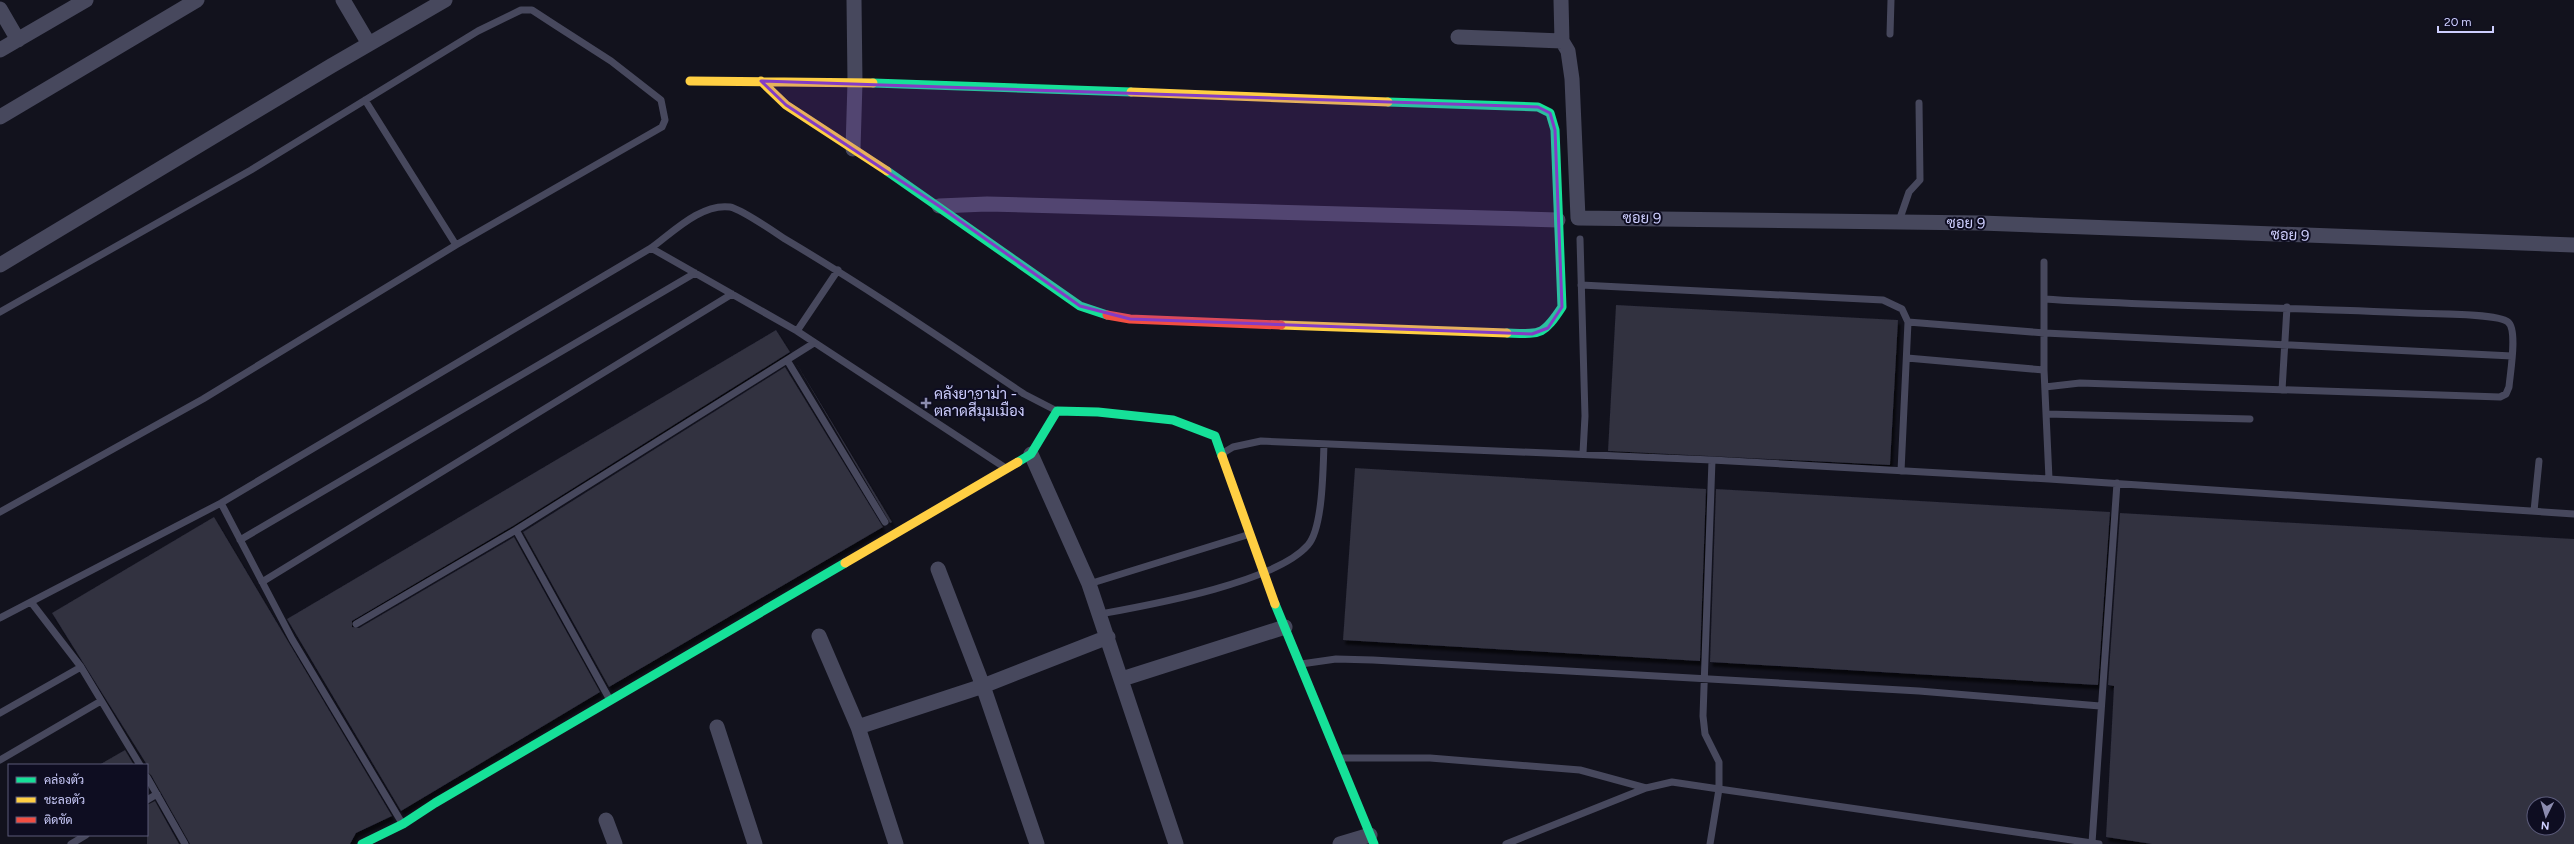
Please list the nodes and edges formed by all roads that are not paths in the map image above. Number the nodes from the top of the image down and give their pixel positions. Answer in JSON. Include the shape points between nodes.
{"nodes":[{"id":1,"x":86,"y":0,"type":"edge"},
{"id":2,"x":196,"y":0,"type":"edge"},
{"id":3,"x":343,"y":0,"type":"edge"},
{"id":4,"x":446,"y":0,"type":"edge"},
{"id":5,"x":854,"y":0,"type":"edge"},
{"id":6,"x":1561,"y":0,"type":"edge"},
{"id":7,"x":1891,"y":0,"type":"edge"},
{"id":8,"x":0,"y":10,"type":"edge"},
{"id":9,"x":1890,"y":34,"type":"dead end"},
{"id":10,"x":1458,"y":37,"type":"dead end"},
{"id":11,"x":18,"y":40,"type":"junction"},
{"id":12,"x":1562,"y":41,"type":"junction"},
{"id":13,"x":369,"y":44,"type":"junction"},
{"id":14,"x":0,"y":50,"type":"edge"},
{"id":15,"x":761,"y":81,"type":"junction"},
{"id":16,"x":690,"y":82,"type":"dead end"},
{"id":17,"x":855,"y":82,"type":"junction"},
{"id":18,"x":365,"y":100,"type":"junction"},
{"id":19,"x":1919,"y":103,"type":"dead end"},
{"id":20,"x":0,"y":117,"type":"edge"},
{"id":21,"x":853,"y":149,"type":"junction"},
{"id":22,"x":939,"y":206,"type":"junction"},
{"id":23,"x":1558,"y":220,"type":"junction"},
{"id":24,"x":1899,"y":221,"type":"junction"},
{"id":25,"x":1580,"y":239,"type":"dead end"},
{"id":26,"x":456,"y":245,"type":"junction"},
{"id":27,"x":2574,"y":245,"type":"edge"},
{"id":28,"x":651,"y":248,"type":"junction"},
{"id":29,"x":2044,"y":262,"type":"dead end"},
{"id":30,"x":0,"y":265,"type":"edge"},
{"id":31,"x":838,"y":270,"type":"junction"},
{"id":32,"x":695,"y":273,"type":"junction"},
{"id":33,"x":1581,"y":285,"type":"junction"},
{"id":34,"x":732,"y":294,"type":"junction"},
{"id":35,"x":2044,"y":299,"type":"junction"},
{"id":36,"x":2287,"y":308,"type":"junction"},
{"id":37,"x":0,"y":312,"type":"edge"},
{"id":38,"x":1908,"y":322,"type":"junction"},
{"id":39,"x":797,"y":331,"type":"junction"},
{"id":40,"x":2045,"y":333,"type":"junction"},
{"id":41,"x":814,"y":343,"type":"junction"},
{"id":42,"x":2284,"y":345,"type":"junction"},
{"id":43,"x":2512,"y":356,"type":"junction"},
{"id":44,"x":1907,"y":358,"type":"junction"},
{"id":45,"x":787,"y":360,"type":"junction"},
{"id":46,"x":2044,"y":370,"type":"junction"},
{"id":47,"x":2045,"y":387,"type":"junction"},
{"id":48,"x":2282,"y":390,"type":"junction"},
{"id":49,"x":1057,"y":411,"type":"junction"},
{"id":50,"x":2046,"y":414,"type":"junction"},
{"id":51,"x":2250,"y":420,"type":"dead end"},
{"id":52,"x":1324,"y":444,"type":"junction"},
{"id":53,"x":1583,"y":453,"type":"junction"},
{"id":54,"x":1031,"y":454,"type":"junction"},
{"id":55,"x":1221,"y":454,"type":"junction"},
{"id":56,"x":1712,"y":460,"type":"junction"},
{"id":57,"x":2539,"y":461,"type":"dead end"},
{"id":58,"x":1005,"y":468,"type":"junction"},
{"id":59,"x":1901,"y":471,"type":"junction"},
{"id":60,"x":2049,"y":479,"type":"junction"},
{"id":61,"x":2117,"y":483,"type":"junction"},
{"id":62,"x":221,"y":503,"type":"junction"},
{"id":63,"x":2534,"y":511,"type":"junction"},
{"id":64,"x":0,"y":512,"type":"edge"},
{"id":65,"x":2574,"y":514,"type":"edge"},
{"id":66,"x":885,"y":522,"type":"dead end"},
{"id":67,"x":516,"y":530,"type":"junction"},
{"id":68,"x":1250,"y":534,"type":"junction"},
{"id":69,"x":240,"y":540,"type":"junction"},
{"id":70,"x":938,"y":569,"type":"dead end"},
{"id":71,"x":1262,"y":573,"type":"junction"},
{"id":72,"x":262,"y":582,"type":"junction"},
{"id":73,"x":1089,"y":584,"type":"junction"},
{"id":74,"x":31,"y":602,"type":"junction"},
{"id":75,"x":1100,"y":614,"type":"junction"},
{"id":76,"x":0,"y":618,"type":"edge"},
{"id":77,"x":356,"y":624,"type":"dead end"},
{"id":78,"x":1285,"y":626,"type":"junction"},
{"id":79,"x":819,"y":636,"type":"dead end"},
{"id":80,"x":1108,"y":637,"type":"junction"},
{"id":81,"x":1301,"y":664,"type":"junction"},
{"id":82,"x":81,"y":667,"type":"junction"},
{"id":83,"x":1122,"y":679,"type":"junction"},
{"id":84,"x":1704,"y":680,"type":"junction"},
{"id":85,"x":983,"y":686,"type":"junction"},
{"id":86,"x":610,"y":700,"type":"junction"},
{"id":87,"x":101,"y":701,"type":"junction"},
{"id":88,"x":2100,"y":706,"type":"junction"},
{"id":89,"x":0,"y":713,"type":"edge"},
{"id":90,"x":716,"y":727,"type":"dead end"},
{"id":91,"x":858,"y":727,"type":"junction"},
{"id":92,"x":1339,"y":758,"type":"junction"},
{"id":93,"x":0,"y":760,"type":"edge"},
{"id":94,"x":139,"y":764,"type":"edge"},
{"id":95,"x":148,"y":779,"type":"edge"},
{"id":96,"x":1646,"y":788,"type":"junction"},
{"id":97,"x":1719,"y":789,"type":"junction"},
{"id":98,"x":157,"y":794,"type":"junction"},
{"id":99,"x":148,"y":799,"type":"edge"},
{"id":100,"x":606,"y":820,"type":"dead end"},
{"id":101,"x":403,"y":824,"type":"junction"},
{"id":102,"x":84,"y":836,"type":"edge"},
{"id":103,"x":1372,"y":840,"type":"edge"},
{"id":104,"x":2079,"y":842,"type":"edge"},
{"id":105,"x":71,"y":844,"type":"edge"},
{"id":106,"x":185,"y":844,"type":"edge"},
{"id":107,"x":362,"y":844,"type":"edge"},
{"id":108,"x":615,"y":844,"type":"edge"},
{"id":109,"x":755,"y":844,"type":"edge"},
{"id":110,"x":896,"y":844,"type":"edge"},
{"id":111,"x":1036,"y":844,"type":"edge"},
{"id":112,"x":1176,"y":844,"type":"edge"},
{"id":113,"x":1340,"y":844,"type":"edge"},
{"id":114,"x":1506,"y":844,"type":"edge"},
{"id":115,"x":1710,"y":844,"type":"edge"},
{"id":116,"x":2092,"y":844,"type":"edge"}],
"edges":[{"from":1,"to":11,"type":"street"},
{"from":2,"to":20,"type":"street"},
{"from":3,"to":13,"type":"street"},
{"from":4,"to":13,"type":"street"},
{"from":5,"to":17,"type":"street"},
{"from":6,"to":12,"type":"street","name":"ซอย 9"},
{"from":7,"to":9,"type":"lane"},
{"from":8,"to":11,"type":"street"},
{"from":10,"to":12,"type":"street"},
{"from":11,"to":14,"type":"street"},
{"from":12,"to":24,"type":"street","name":"ซอย 9","via":[[1568,51],[1572,79],[1578,218]]},
{"from":13,"to":30,"type":"street"},
{"from":15,"to":16,"type":"street"},
{"from":15,"to":17,"type":"street"},
{"from":15,"to":21,"type":"street","via":[[786,105]]},
{"from":17,"to":21,"type":"street"},
{"from":17,"to":23,"type":"street","via":[[1538,107],[1550,113],[1555,130]]},
{"from":18,"to":26,"type":"lane"},
{"from":18,"to":26,"type":"lane","via":[[478,32],[527,9],[611,61],[661,100],[665,120],[662,127]]},
{"from":18,"to":37,"type":"lane","via":[[251,170]]},
{"from":19,"to":24,"type":"lane","via":[[1920,180],[1909,192]]},
{"from":21,"to":22,"type":"street"},
{"from":22,"to":23,"type":"street","via":[[987,204]]},
{"from":22,"to":23,"type":"street","via":[[1080,306],[1106,315],[1130,319],[1532,334],[1548,328],[1562,307]]},
{"from":24,"to":27,"type":"street","name":"ซอย 9"},
{"from":25,"to":33,"type":"lane"},
{"from":26,"to":64,"type":"lane","via":[[203,399]]},
{"from":28,"to":31,"type":"lane","via":[[702,213],[712,208],[730,207]]},
{"from":28,"to":32,"type":"lane"},
{"from":28,"to":62,"type":"lane"},
{"from":29,"to":35,"type":"lane"},
{"from":31,"to":39,"type":"lane"},
{"from":31,"to":49,"type":"lane","via":[[1024,394]]},
{"from":32,"to":34,"type":"lane"},
{"from":32,"to":69,"type":"lane"},
{"from":33,"to":38,"type":"lane","via":[[1883,300],[1902,309]]},
{"from":33,"to":53,"type":"lane","via":[[1585,416]]},
{"from":34,"to":39,"type":"lane"},
{"from":34,"to":72,"type":"lane"},
{"from":35,"to":36,"type":"lane"},
{"from":35,"to":40,"type":"lane"},
{"from":36,"to":42,"type":"lane"},
{"from":36,"to":43,"type":"lane","via":[[2502,319],[2512,326]]},
{"from":38,"to":40,"type":"lane"},
{"from":38,"to":44,"type":"lane"},
{"from":39,"to":41,"type":"lane"},
{"from":40,"to":42,"type":"lane"},
{"from":40,"to":46,"type":"lane"},
{"from":41,"to":45,"type":"lane"},
{"from":41,"to":58,"type":"lane"},
{"from":42,"to":43,"type":"lane"},
{"from":42,"to":48,"type":"lane"},
{"from":43,"to":48,"type":"lane","via":[[2509,387],[2506,394],[2500,397]]},
{"from":44,"to":46,"type":"lane"},
{"from":44,"to":59,"type":"lane"},
{"from":45,"to":66,"type":"lane"},
{"from":45,"to":67,"type":"lane"},
{"from":46,"to":47,"type":"lane"},
{"from":47,"to":48,"type":"lane","via":[[2080,383]]},
{"from":47,"to":50,"type":"lane"},
{"from":49,"to":54,"type":"street"},
{"from":49,"to":55,"type":"street","via":[[1173,420],[1215,436]]},
{"from":50,"to":51,"type":"lane"},
{"from":50,"to":60,"type":"lane"},
{"from":52,"to":53,"type":"lane"},
{"from":52,"to":55,"type":"lane","via":[[1261,441],[1233,447]]},
{"from":52,"to":71,"type":"lane","via":[[1316,530],[1308,545]]},
{"from":53,"to":56,"type":"lane"},
{"from":54,"to":58,"type":"street"},
{"from":54,"to":73,"type":"street"},
{"from":55,"to":68,"type":"street"},
{"from":56,"to":59,"type":"lane"},
{"from":56,"to":84,"type":"lane"},
{"from":57,"to":63,"type":"lane"},
{"from":58,"to":86,"type":"street"},
{"from":59,"to":60,"type":"lane"},
{"from":60,"to":61,"type":"lane"},
{"from":61,"to":63,"type":"lane"},
{"from":61,"to":88,"type":"lane"},
{"from":62,"to":69,"type":"lane"},
{"from":62,"to":74,"type":"lane"},
{"from":63,"to":65,"type":"lane"},
{"from":67,"to":77,"type":"lane"},
{"from":67,"to":86,"type":"lane"},
{"from":68,"to":71,"type":"street"},
{"from":68,"to":73,"type":"lane"},
{"from":69,"to":72,"type":"lane"},
{"from":70,"to":85,"type":"street"},
{"from":71,"to":75,"type":"lane","via":[[1196,594]]},
{"from":71,"to":78,"type":"street"},
{"from":72,"to":101,"type":"lane","via":[[292,639]]},
{"from":73,"to":75,"type":"street"},
{"from":74,"to":76,"type":"lane"},
{"from":74,"to":82,"type":"lane"},
{"from":75,"to":80,"type":"street"},
{"from":78,"to":81,"type":"street"},
{"from":78,"to":83,"type":"street"},
{"from":79,"to":91,"type":"street"},
{"from":80,"to":83,"type":"street"},
{"from":80,"to":85,"type":"street"},
{"from":81,"to":84,"type":"lane","via":[[1336,659],[1373,660]]},
{"from":81,"to":92,"type":"street"},
{"from":82,"to":87,"type":"lane"},
{"from":82,"to":89,"type":"lane"},
{"from":83,"to":112,"type":"street"},
{"from":84,"to":88,"type":"lane","via":[[1918,691]]},
{"from":84,"to":97,"type":"lane","via":[[1704,730],[1719,762]]},
{"from":85,"to":91,"type":"street"},
{"from":85,"to":111,"type":"street"},
{"from":86,"to":101,"type":"street"},
{"from":87,"to":93,"type":"lane"},
{"from":87,"to":94,"type":"lane"},
{"from":88,"to":116,"type":"lane"},
{"from":90,"to":109,"type":"street"},
{"from":91,"to":110,"type":"street"},
{"from":92,"to":96,"type":"lane","via":[[1430,758],[1580,770]]},
{"from":92,"to":103,"type":"street"},
{"from":95,"to":98,"type":"lane"},
{"from":96,"to":97,"type":"lane","via":[[1672,782]]},
{"from":96,"to":114,"type":"lane"},
{"from":97,"to":104,"type":"lane"},
{"from":97,"to":115,"type":"lane"},
{"from":98,"to":99,"type":"lane"},
{"from":98,"to":106,"type":"lane"},
{"from":100,"to":108,"type":"street"},
{"from":101,"to":107,"type":"street"},
{"from":102,"to":105,"type":"lane"},
{"from":103,"to":113,"type":"street"},
{"from":104,"to":116,"type":"lane"}]}
